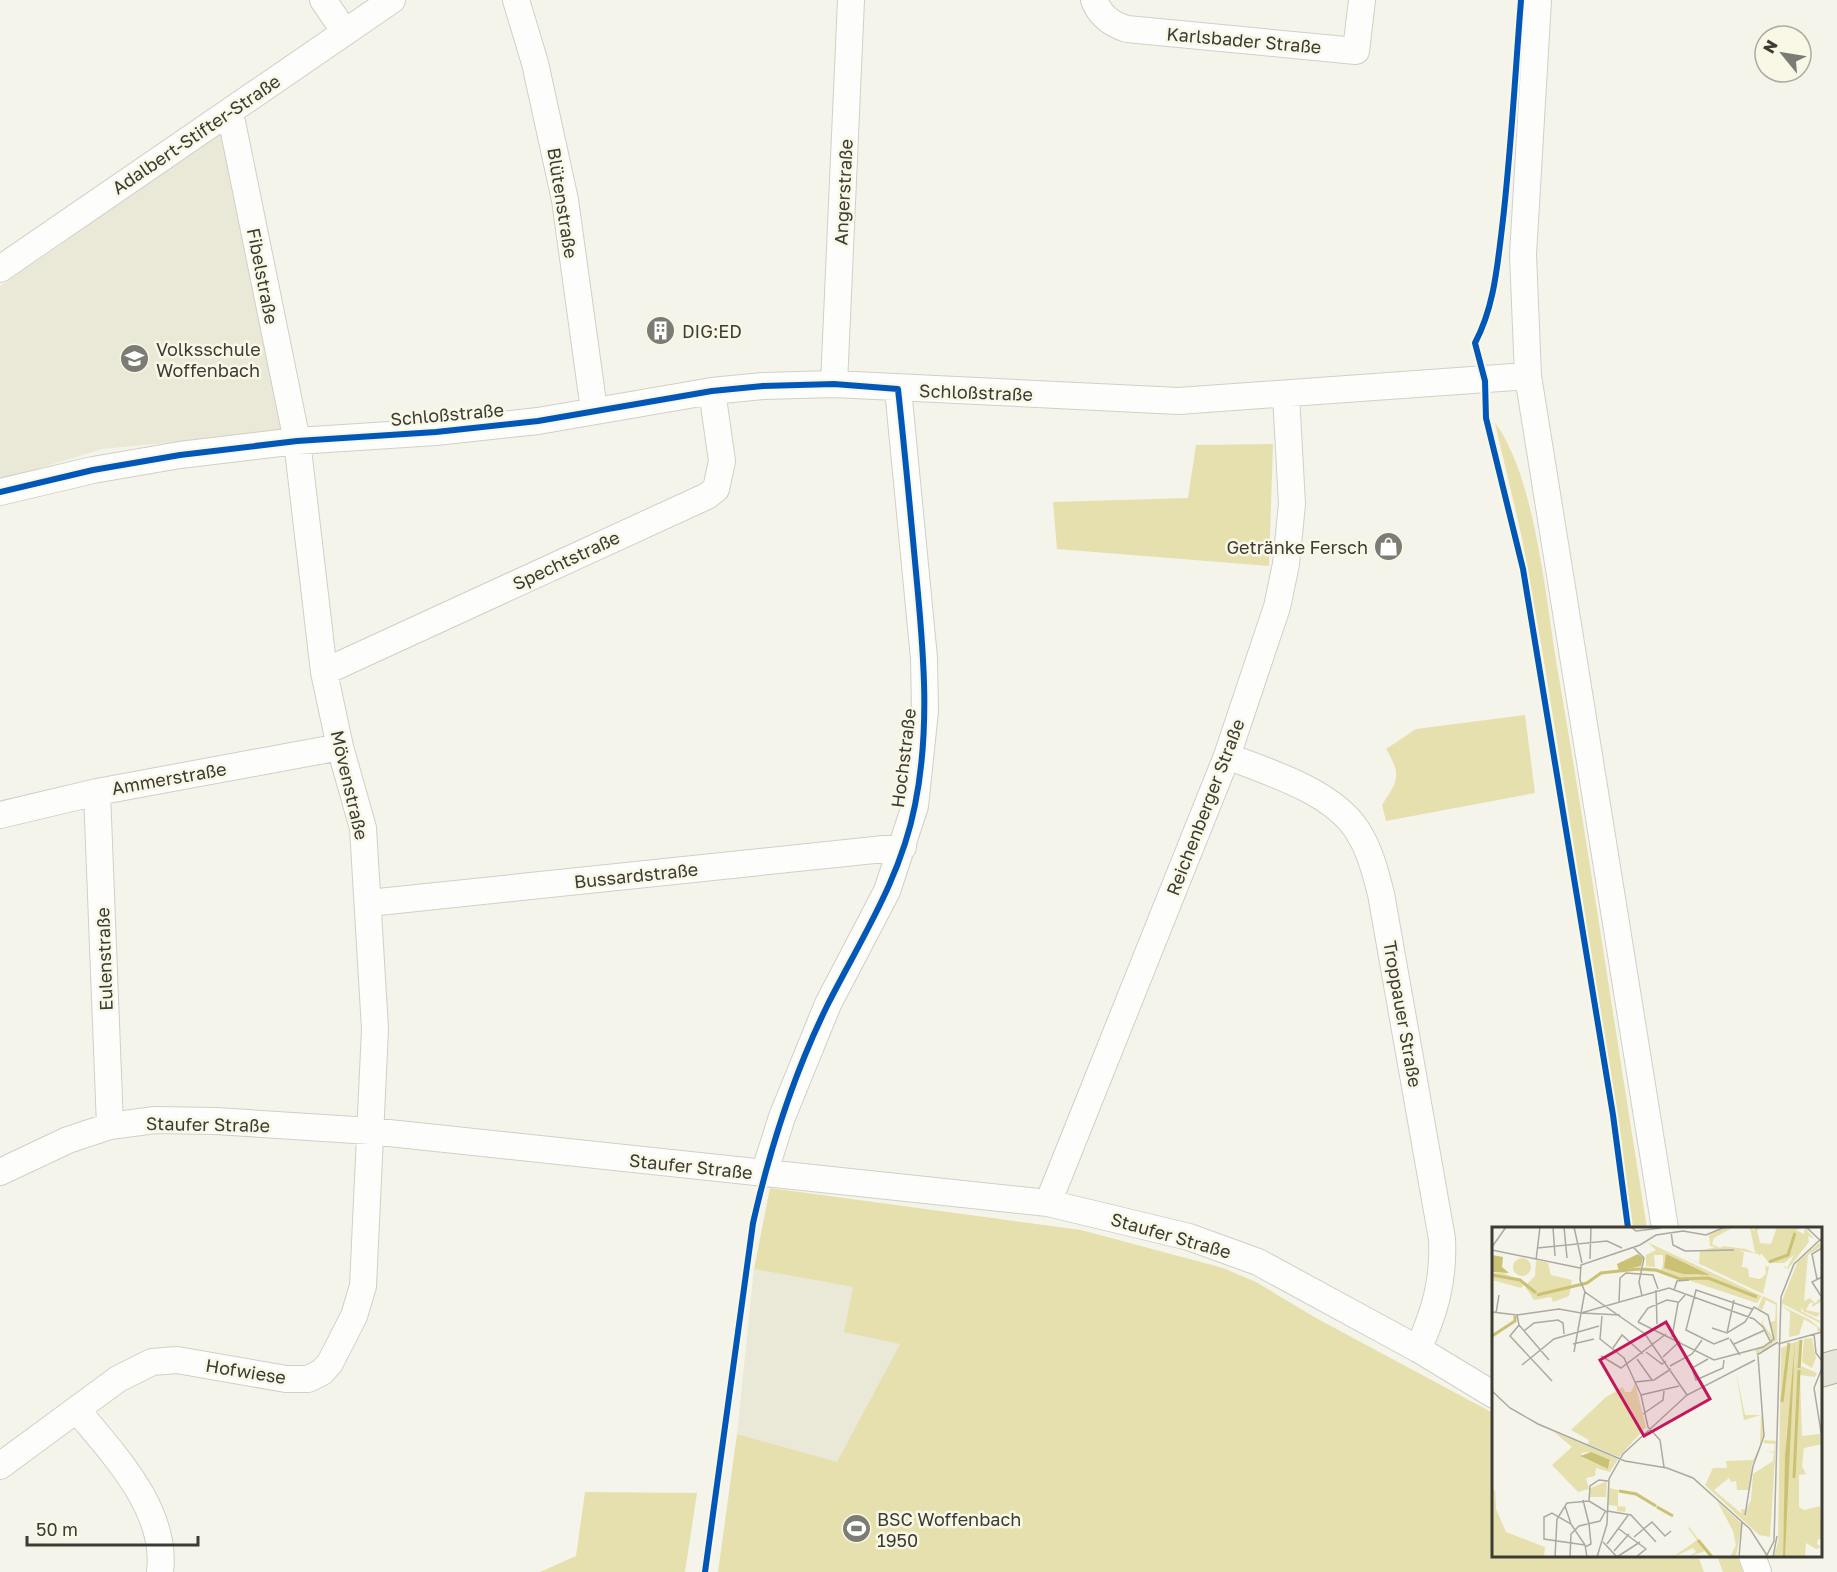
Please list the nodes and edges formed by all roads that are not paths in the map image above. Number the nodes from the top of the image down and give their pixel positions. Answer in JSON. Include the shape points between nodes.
{"nodes":[{"id":1,"x":323,"y":0,"type":"edge"},
{"id":2,"x":392,"y":0,"type":"edge"},
{"id":3,"x":516,"y":0,"type":"edge"},
{"id":4,"x":851,"y":0,"type":"edge"},
{"id":5,"x":1094,"y":0,"type":"edge"},
{"id":6,"x":1362,"y":0,"type":"edge"},
{"id":7,"x":1538,"y":0,"type":"edge"},
{"id":8,"x":345,"y":32,"type":"junction"},
{"id":9,"x":230,"y":112,"type":"junction"},
{"id":10,"x":0,"y":269,"type":"edge"},
{"id":11,"x":1528,"y":376,"type":"junction"},
{"id":12,"x":834,"y":384,"type":"junction"},
{"id":13,"x":898,"y":389,"type":"junction"},
{"id":14,"x":712,"y":391,"type":"junction"},
{"id":15,"x":1286,"y":395,"type":"junction"},
{"id":16,"x":594,"y":410,"type":"junction"},
{"id":17,"x":297,"y":441,"type":"junction"},
{"id":18,"x":0,"y":492,"type":"edge"},
{"id":19,"x":324,"y":672,"type":"junction"},
{"id":20,"x":340,"y":747,"type":"junction"},
{"id":21,"x":1227,"y":756,"type":"junction"},
{"id":22,"x":97,"y":792,"type":"junction"},
{"id":23,"x":0,"y":815,"type":"edge"},
{"id":24,"x":903,"y":847,"type":"junction"},
{"id":25,"x":369,"y":903,"type":"junction"},
{"id":26,"x":110,"y":1126,"type":"junction"},
{"id":27,"x":370,"y":1131,"type":"junction"},
{"id":28,"x":0,"y":1172,"type":"edge"},
{"id":29,"x":764,"y":1174,"type":"junction"},
{"id":30,"x":1047,"y":1203,"type":"junction"},
{"id":31,"x":1665,"y":1227,"type":"edge"},
{"id":32,"x":1418,"y":1349,"type":"junction"},
{"id":33,"x":1837,"y":1366,"type":"edge"},
{"id":34,"x":1822,"y":1371,"type":"edge"},
{"id":35,"x":1492,"y":1394,"type":"edge"},
{"id":36,"x":77,"y":1410,"type":"junction"},
{"id":37,"x":0,"y":1466,"type":"edge"},
{"id":38,"x":1752,"y":1557,"type":"edge"},
{"id":39,"x":160,"y":1572,"type":"edge"},
{"id":40,"x":1758,"y":1572,"type":"edge"}],
"edges":[{"from":1,"to":8,"type":"street"},
{"from":2,"to":8,"type":"street","name":"Adalbert-Stifter-Straße"},
{"from":3,"to":16,"type":"street","name":"Blütenstraße","via":[[535,63],[561,180]]},
{"from":4,"to":12,"type":"street","name":"Angerstraße"},
{"from":5,"to":6,"type":"street","name":"Karlsbader Straße","via":[[1108,20],[1127,29],[1356,51]]},
{"from":7,"to":11,"type":"street","via":[[1523,255]]},
{"from":8,"to":9,"type":"street","name":"Adalbert-Stifter-Straße"},
{"from":9,"to":10,"type":"street","name":"Adalbert-Stifter-Straße"},
{"from":9,"to":17,"type":"street","name":"Fibelstraße"},
{"from":11,"to":15,"type":"street","name":"Schloßstraße"},
{"from":11,"to":31,"type":"street"},
{"from":12,"to":13,"type":"street","name":"Schloßstraße"},
{"from":12,"to":14,"type":"street","name":"Schloßstraße"},
{"from":13,"to":15,"type":"street","name":"Schloßstraße","via":[[1179,401]]},
{"from":13,"to":24,"type":"street","name":"Hochstraße","via":[[924,658],[925,711],[915,806]]},
{"from":14,"to":16,"type":"street","name":"Schloßstraße"},
{"from":14,"to":19,"type":"street","name":"Spechtstraße","via":[[722,461],[716,489]]},
{"from":15,"to":21,"type":"street","name":"Reichenberger Straße","via":[[1292,504],[1286,564],[1259,667]]},
{"from":16,"to":17,"type":"street","name":"Schloßstraße","via":[[538,421],[436,432]]},
{"from":17,"to":18,"type":"street","name":"Schloßstraße","via":[[180,455]]},
{"from":17,"to":19,"type":"street","name":"Mövenstraße"},
{"from":19,"to":20,"type":"street","name":"Mövenstraße"},
{"from":20,"to":22,"type":"street","name":"Ammerstraße"},
{"from":20,"to":25,"type":"street","name":"Mövenstraße","via":[[363,828]]},
{"from":21,"to":30,"type":"street","name":"Reichenberger Straße"},
{"from":21,"to":32,"type":"street","name":"Troppauer Straße","via":[[1292,781],[1333,805],[1356,828],[1372,857],[1388,927],[1442,1239],[1438,1298]]},
{"from":22,"to":23,"type":"street","name":"Ammerstraße"},
{"from":22,"to":26,"type":"street","name":"Eulenstraße"},
{"from":24,"to":25,"type":"street","name":"Bussardstraße"},
{"from":24,"to":29,"type":"street","name":"Hochstraße","via":[[887,891],[828,1004]]},
{"from":25,"to":27,"type":"street","name":"Mövenstraße","via":[[375,1029]]},
{"from":26,"to":27,"type":"street","name":"Staufer Straße","via":[[165,1120]]},
{"from":26,"to":28,"type":"street","name":"Staufer Straße","via":[[68,1140]]},
{"from":27,"to":29,"type":"street","name":"Staufer Straße"},
{"from":27,"to":36,"type":"street","name":"Hofwiese","via":[[363,1286],[354,1316],[322,1372],[308,1379],[286,1379],[177,1360],[152,1362],[118,1378]]},
{"from":29,"to":30,"type":"street","name":"Staufer Straße"},
{"from":30,"to":32,"type":"street","name":"Staufer Straße","via":[[1189,1237],[1238,1254]]},
{"from":32,"to":35,"type":"street","name":"Staufer Straße"},
{"from":33,"to":34,"type":"main road"},
{"from":36,"to":37,"type":"street","name":"Hofwiese"},
{"from":36,"to":39,"type":"street","via":[[122,1466],[146,1506],[158,1534]]},
{"from":38,"to":40,"type":"street"}]}
